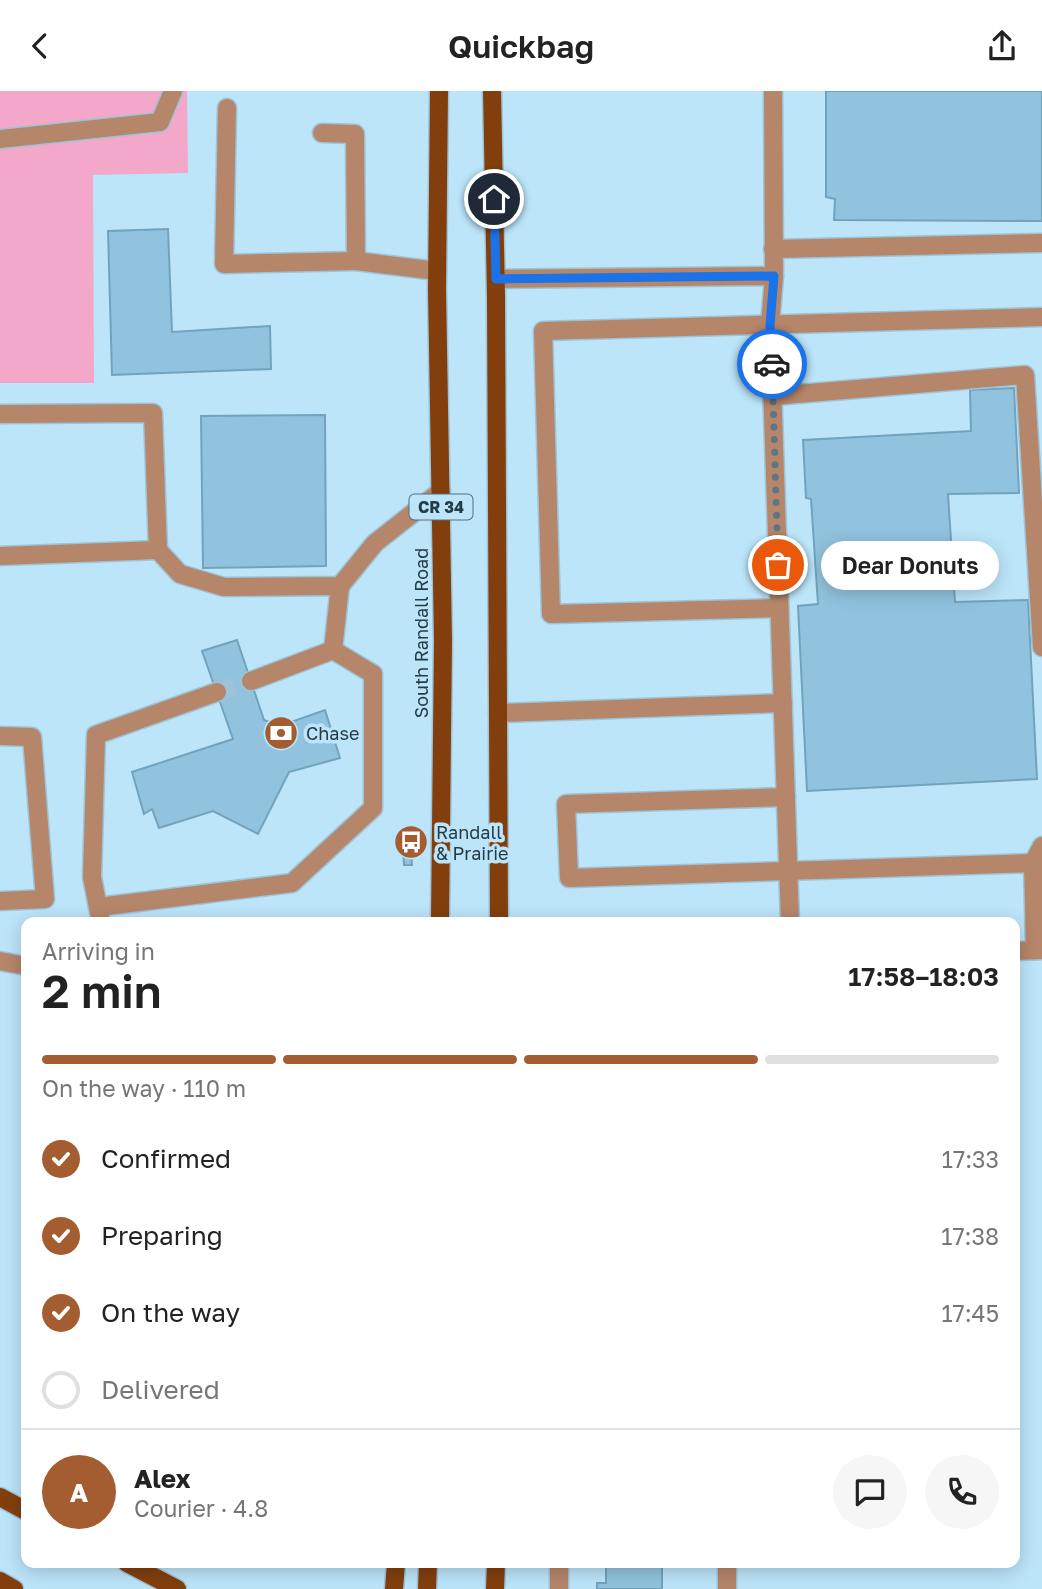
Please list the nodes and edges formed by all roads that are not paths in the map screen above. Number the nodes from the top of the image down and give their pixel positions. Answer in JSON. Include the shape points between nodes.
{"nodes":[{"id":1,"x":173,"y":91,"type":"edge"},
{"id":2,"x":439,"y":91,"type":"edge"},
{"id":3,"x":492,"y":91,"type":"edge"},
{"id":4,"x":773,"y":91,"type":"edge"},
{"id":5,"x":227,"y":108,"type":"dead end"},
{"id":6,"x":321,"y":133,"type":"dead end"},
{"id":7,"x":0,"y":139,"type":"edge"},
{"id":8,"x":1042,"y":243,"type":"edge"},
{"id":9,"x":773,"y":249,"type":"junction"},
{"id":10,"x":356,"y":261,"type":"junction"},
{"id":11,"x":438,"y":271,"type":"junction"},
{"id":12,"x":774,"y":276,"type":"junction"},
{"id":13,"x":496,"y":279,"type":"junction"},
{"id":14,"x":1042,"y":317,"type":"edge"},
{"id":15,"x":770,"y":325,"type":"junction"},
{"id":16,"x":773,"y":396,"type":"junction"},
{"id":17,"x":0,"y":414,"type":"edge"},
{"id":18,"x":441,"y":491,"type":"junction"},
{"id":19,"x":158,"y":550,"type":"junction"},
{"id":20,"x":0,"y":555,"type":"edge"},
{"id":21,"x":340,"y":586,"type":"junction"},
{"id":22,"x":779,"y":608,"type":"junction"},
{"id":23,"x":1042,"y":647,"type":"edge"},
{"id":24,"x":333,"y":650,"type":"junction"},
{"id":25,"x":251,"y":681,"type":"tunnel mouth"},
{"id":26,"x":216,"y":692,"type":"tunnel mouth"},
{"id":27,"x":783,"y":703,"type":"junction"},
{"id":28,"x":498,"y":713,"type":"junction"},
{"id":29,"x":0,"y":736,"type":"edge"},
{"id":30,"x":786,"y":797,"type":"junction"},
{"id":31,"x":1042,"y":846,"type":"edge"},
{"id":32,"x":1033,"y":863,"type":"junction"},
{"id":33,"x":788,"y":871,"type":"junction"},
{"id":34,"x":0,"y":901,"type":"edge"},
{"id":35,"x":99,"y":915,"type":"edge"},
{"id":36,"x":440,"y":917,"type":"edge"},
{"id":37,"x":499,"y":917,"type":"edge"},
{"id":38,"x":790,"y":917,"type":"edge"},
{"id":39,"x":1039,"y":950,"type":"edge"},
{"id":40,"x":1020,"y":951,"type":"edge"},
{"id":41,"x":0,"y":961,"type":"edge"},
{"id":42,"x":21,"y":966,"type":"edge"},
{"id":43,"x":0,"y":1497,"type":"edge"},
{"id":44,"x":21,"y":1508,"type":"edge"},
{"id":45,"x":137,"y":1568,"type":"edge"},
{"id":46,"x":396,"y":1568,"type":"edge"},
{"id":47,"x":428,"y":1568,"type":"edge"},
{"id":48,"x":496,"y":1568,"type":"edge"},
{"id":49,"x":559,"y":1568,"type":"edge"},
{"id":50,"x":727,"y":1568,"type":"edge"},
{"id":51,"x":0,"y":1581,"type":"edge"},
{"id":52,"x":15,"y":1589,"type":"edge"},
{"id":53,"x":177,"y":1589,"type":"edge"},
{"id":54,"x":394,"y":1589,"type":"edge"},
{"id":55,"x":427,"y":1589,"type":"edge"},
{"id":56,"x":495,"y":1589,"type":"edge"},
{"id":57,"x":559,"y":1589,"type":"edge"},
{"id":58,"x":727,"y":1589,"type":"edge"}],
"edges":[{"from":1,"to":7,"type":"street","via":[[160,122]]},
{"from":2,"to":11,"type":"main road","name":"South Randall Road","number":"CR 34"},
{"from":3,"to":13,"type":"main road","number":"CR 34"},
{"from":4,"to":9,"type":"street"},
{"from":5,"to":10,"type":"street","via":[[224,264]]},
{"from":6,"to":10,"type":"street","via":[[355,134]]},
{"from":8,"to":9,"type":"street"},
{"from":9,"to":12,"type":"street"},
{"from":10,"to":11,"type":"street"},
{"from":11,"to":18,"type":"main road","name":"South Randall Road","number":"CR 34"},
{"from":12,"to":13,"type":"street"},
{"from":12,"to":15,"type":"street"},
{"from":13,"to":28,"type":"main road","number":"CR 34"},
{"from":14,"to":15,"type":"street"},
{"from":15,"to":16,"type":"street"},
{"from":15,"to":22,"type":"street","via":[[543,331],[551,614]]},
{"from":16,"to":22,"type":"street"},
{"from":16,"to":23,"type":"street","via":[[1025,375]]},
{"from":17,"to":19,"type":"street","via":[[153,412]]},
{"from":18,"to":21,"type":"street","via":[[375,544]]},
{"from":18,"to":36,"type":"main road","name":"South Randall Road","number":"CR 34"},
{"from":19,"to":20,"type":"street"},
{"from":19,"to":21,"type":"street","via":[[180,574],[224,587]]},
{"from":21,"to":24,"type":"street"},
{"from":22,"to":27,"type":"street"},
{"from":24,"to":25,"type":"street"},
{"from":24,"to":35,"type":"street","via":[[373,674],[373,808],[292,883]]},
{"from":26,"to":35,"type":"street","via":[[96,736],[92,877]]},
{"from":27,"to":28,"type":"street"},
{"from":27,"to":30,"type":"street"},
{"from":28,"to":37,"type":"main road","number":"CR 34"},
{"from":29,"to":34,"type":"street","via":[[32,737],[44,899]]},
{"from":30,"to":33,"type":"street"},
{"from":30,"to":33,"type":"street","via":[[566,804],[569,878]]},
{"from":31,"to":32,"type":"street"},
{"from":32,"to":33,"type":"street"},
{"from":32,"to":39,"type":"street"},
{"from":33,"to":38,"type":"street"},
{"from":39,"to":40,"type":"street"},
{"from":41,"to":42,"type":"street"},
{"from":43,"to":44,"type":"main road"},
{"from":45,"to":53,"type":"main road"},
{"from":46,"to":54,"type":"main road"},
{"from":47,"to":55,"type":"main road"},
{"from":48,"to":56,"type":"main road"},
{"from":49,"to":57,"type":"street"},
{"from":50,"to":58,"type":"street"},
{"from":51,"to":52,"type":"main road"}]}
